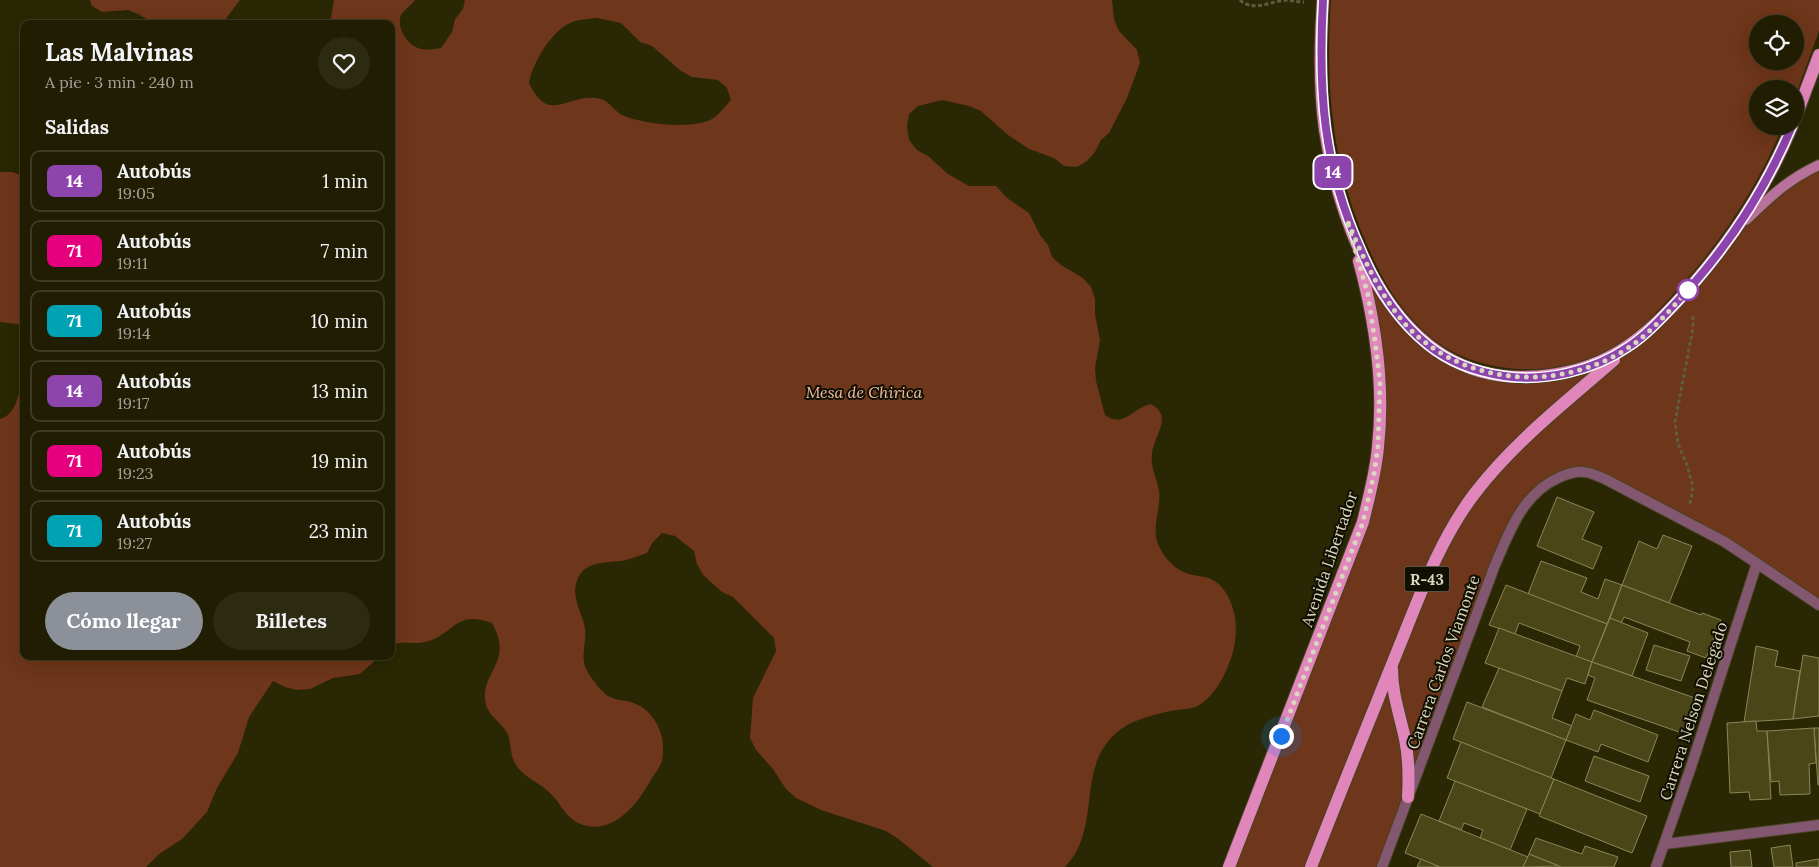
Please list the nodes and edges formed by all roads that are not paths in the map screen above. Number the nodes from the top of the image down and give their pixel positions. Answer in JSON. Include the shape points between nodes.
{"nodes":[{"id":1,"x":1323,"y":2,"type":"edge"},
{"id":2,"x":1819,"y":55,"type":"edge"},
{"id":3,"x":1804,"y":95,"type":"edge"},
{"id":4,"x":1788,"y":135,"type":"edge"},
{"id":5,"x":1819,"y":165,"type":"edge"},
{"id":6,"x":1347,"y":220,"type":"junction"},
{"id":7,"x":1734,"y":232,"type":"junction"},
{"id":8,"x":1629,"y":347,"type":"junction"},
{"id":9,"x":1757,"y":563,"type":"junction"},
{"id":10,"x":1819,"y":604,"type":"edge"},
{"id":11,"x":1392,"y":663,"type":"junction"},
{"id":12,"x":1408,"y":797,"type":"junction"},
{"id":13,"x":1819,"y":825,"type":"edge"},
{"id":14,"x":1665,"y":844,"type":"junction"},
{"id":15,"x":1229,"y":867,"type":"edge"},
{"id":16,"x":1311,"y":867,"type":"edge"},
{"id":17,"x":1382,"y":867,"type":"edge"},
{"id":18,"x":1656,"y":867,"type":"edge"}],
"edges":[{"from":1,"to":6,"type":"main road","via":[[1321,82],[1325,128],[1333,175]]},
{"from":2,"to":3,"type":"main road"},
{"from":4,"to":7,"type":"main road"},
{"from":5,"to":7,"type":"main road","via":[[1798,175],[1773,194]]},
{"from":6,"to":8,"type":"main road","via":[[1385,298],[1406,325],[1429,346],[1467,367],[1516,378],[1539,377],[1575,371],[1606,360]]},
{"from":6,"to":15,"type":"main road","name":"Avenida Libertador","via":[[1368,295],[1378,366],[1380,412],[1374,474],[1363,522]]},
{"from":7,"to":8,"type":"main road","via":[[1691,286],[1652,328]]},
{"from":8,"to":11,"type":"main road","number":"R-43","via":[[1536,427],[1476,492],[1455,522],[1434,562]]},
{"from":9,"to":10,"type":"street","name":"Carrera Carlos Viamonte"},
{"from":9,"to":12,"type":"street","name":"Carrera Carlos Viamonte","via":[[1725,542],[1605,478],[1584,472],[1571,473],[1540,488],[1528,500],[1509,531]]},
{"from":9,"to":14,"type":"street","name":"Carrera Nelson Delegado"},
{"from":11,"to":12,"type":"main road","via":[[1392,685],[1409,764]]},
{"from":11,"to":16,"type":"main road","number":"R-43"},
{"from":12,"to":17,"type":"street","name":"Carrera Carlos Viamonte"},
{"from":13,"to":14,"type":"street"},
{"from":14,"to":18,"type":"street","name":"Carrera Nelson Delegado"}]}
